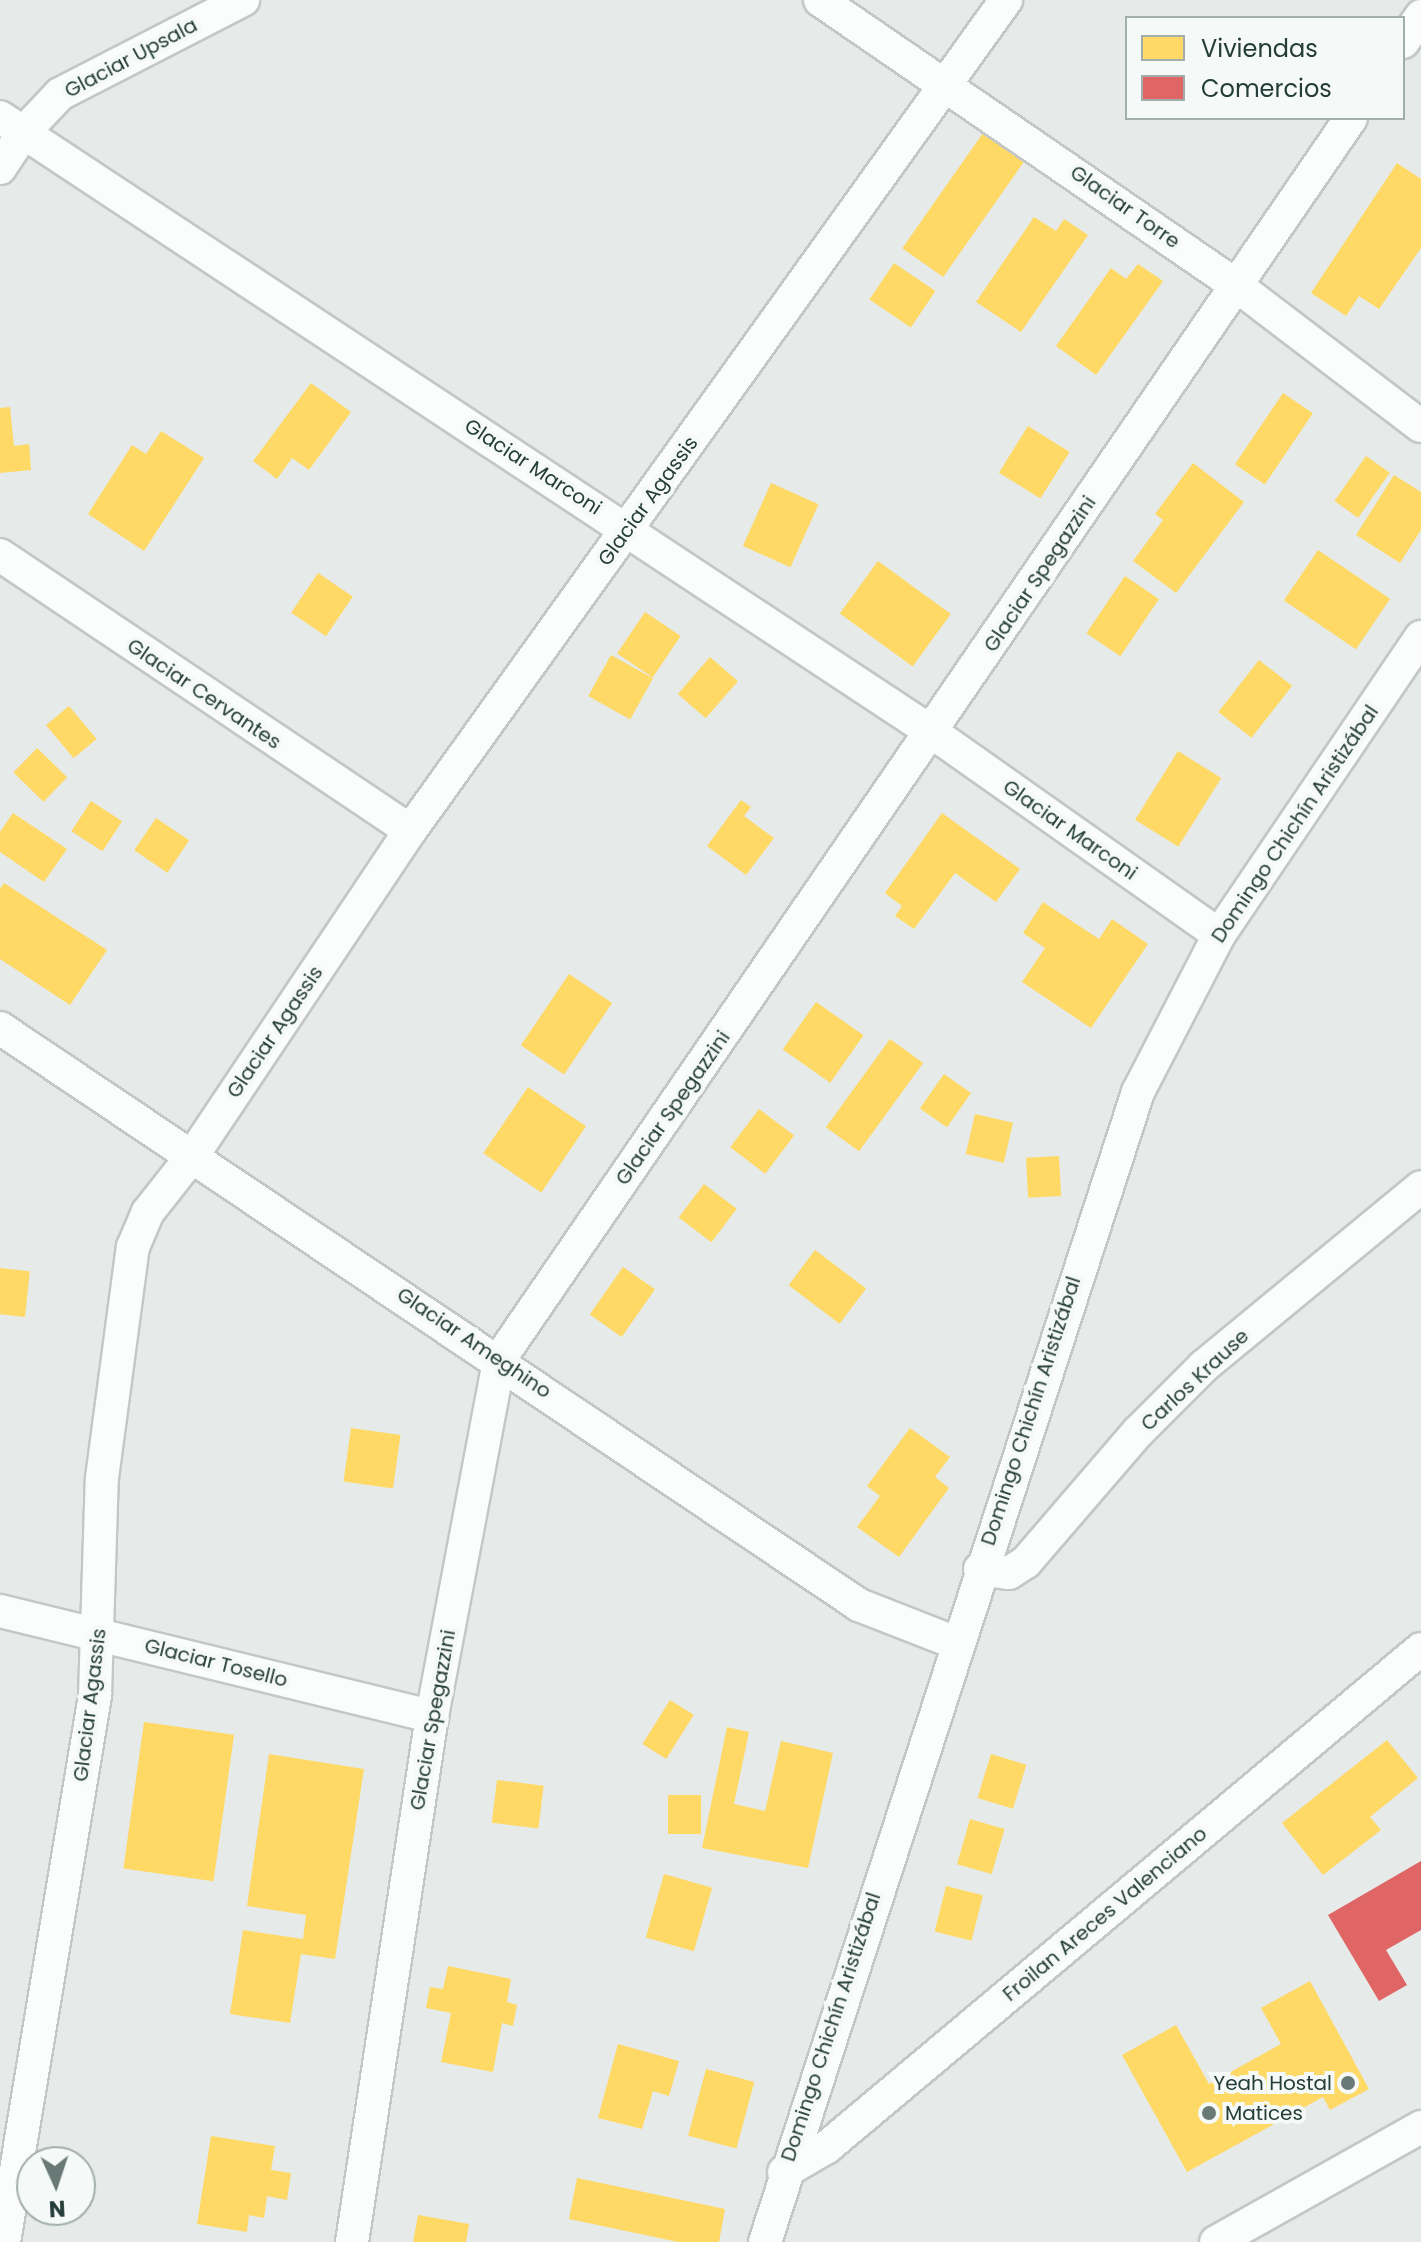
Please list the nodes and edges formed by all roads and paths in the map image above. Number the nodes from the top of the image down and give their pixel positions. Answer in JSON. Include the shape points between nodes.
{"nodes":[{"id":1,"x":243,"y":0,"type":"edge"},
{"id":2,"x":820,"y":0,"type":"edge"},
{"id":3,"x":1006,"y":0,"type":"edge"},
{"id":4,"x":1421,"y":16,"type":"edge"},
{"id":5,"x":1405,"y":39,"type":"edge"},
{"id":6,"x":946,"y":82,"type":"junction"},
{"id":7,"x":1350,"y":120,"type":"edge"},
{"id":8,"x":12,"y":124,"type":"edge"},
{"id":9,"x":0,"y":168,"type":"edge"},
{"id":10,"x":1237,"y":286,"type":"junction"},
{"id":11,"x":1421,"y":426,"type":"edge"},
{"id":12,"x":628,"y":530,"type":"junction"},
{"id":13,"x":0,"y":555,"type":"edge"},
{"id":14,"x":1421,"y":637,"type":"edge"},
{"id":15,"x":933,"y":733,"type":"junction"},
{"id":16,"x":410,"y":831,"type":"junction"},
{"id":17,"x":1219,"y":935,"type":"junction"},
{"id":18,"x":0,"y":1028,"type":"edge"},
{"id":19,"x":193,"y":1155,"type":"junction"},
{"id":20,"x":1421,"y":1187,"type":"edge"},
{"id":21,"x":499,"y":1360,"type":"junction"},
{"id":22,"x":980,"y":1569,"type":"junction"},
{"id":23,"x":0,"y":1611,"type":"edge"},
{"id":24,"x":101,"y":1635,"type":"junction"},
{"id":25,"x":956,"y":1643,"type":"junction"},
{"id":26,"x":1421,"y":1649,"type":"edge"},
{"id":27,"x":432,"y":1716,"type":"junction"},
{"id":28,"x":1421,"y":2127,"type":"edge"},
{"id":29,"x":784,"y":2172,"type":"junction"},
{"id":30,"x":4,"y":2242,"type":"edge"},
{"id":31,"x":352,"y":2242,"type":"edge"},
{"id":32,"x":765,"y":2242,"type":"edge"},
{"id":33,"x":1216,"y":2242,"type":"edge"}],
"edges":[{"from":1,"to":8,"type":"street","name":"Glaciar Upsala"},
{"from":2,"to":6,"type":"street","name":"Glaciar Torre"},
{"from":3,"to":6,"type":"street","name":"Glaciar Agassis"},
{"from":4,"to":5,"type":"street"},
{"from":6,"to":10,"type":"street","name":"Glaciar Torre"},
{"from":6,"to":12,"type":"street","name":"Glaciar Agassis"},
{"from":7,"to":10,"type":"street","name":"Glaciar Spegazzini"},
{"from":8,"to":9,"type":"street","name":"Glaciar Upsala"},
{"from":8,"to":12,"type":"street","name":"Glaciar Marconi"},
{"from":10,"to":11,"type":"street","name":"Glaciar Torre"},
{"from":10,"to":15,"type":"street","name":"Glaciar Spegazzini"},
{"from":12,"to":15,"type":"street","name":"Glaciar Marconi"},
{"from":12,"to":16,"type":"street","name":"Glaciar Agassis"},
{"from":13,"to":16,"type":"street","name":"Glaciar Cervantes"},
{"from":14,"to":17,"type":"street","name":"Domingo Chichín Aristizábal"},
{"from":15,"to":17,"type":"street","name":"Glaciar Marconi"},
{"from":15,"to":21,"type":"street","name":"Glaciar Spegazzini"},
{"from":16,"to":19,"type":"street","name":"Glaciar Agassis"},
{"from":17,"to":22,"type":"street","name":"Domingo Chichín Aristizábal","via":[[1164,1033],[1133,1105]]},
{"from":18,"to":19,"type":"street","name":"Glaciar Ameghino"},
{"from":19,"to":21,"type":"street","name":"Glaciar Ameghino"},
{"from":19,"to":24,"type":"street","name":"Glaciar Agassis","via":[[148,1212],[133,1247],[102,1478]]},
{"from":20,"to":22,"type":"street","name":"Carlos Krause","via":[[1204,1366],[1138,1432],[1026,1562],[1009,1573]]},
{"from":21,"to":25,"type":"street","name":"Glaciar Ameghino","via":[[859,1605]]},
{"from":21,"to":27,"type":"street","name":"Glaciar Spegazzini"},
{"from":22,"to":25,"type":"street","name":"Domingo Chichín Aristizábal"},
{"from":23,"to":24,"type":"street","name":"Glaciar Tosello"},
{"from":24,"to":27,"type":"street","name":"Glaciar Tosello"},
{"from":24,"to":30,"type":"street","name":"Glaciar Agassis"},
{"from":25,"to":29,"type":"street","name":"Domingo Chichín Aristizábal"},
{"from":26,"to":29,"type":"street","name":"Froilan Areces Valenciano","via":[[827,2147]]},
{"from":27,"to":31,"type":"street","name":"Glaciar Spegazzini"},
{"from":28,"to":33,"type":"street"},
{"from":29,"to":32,"type":"street","name":"Domingo Chichín Aristizábal"}]}
